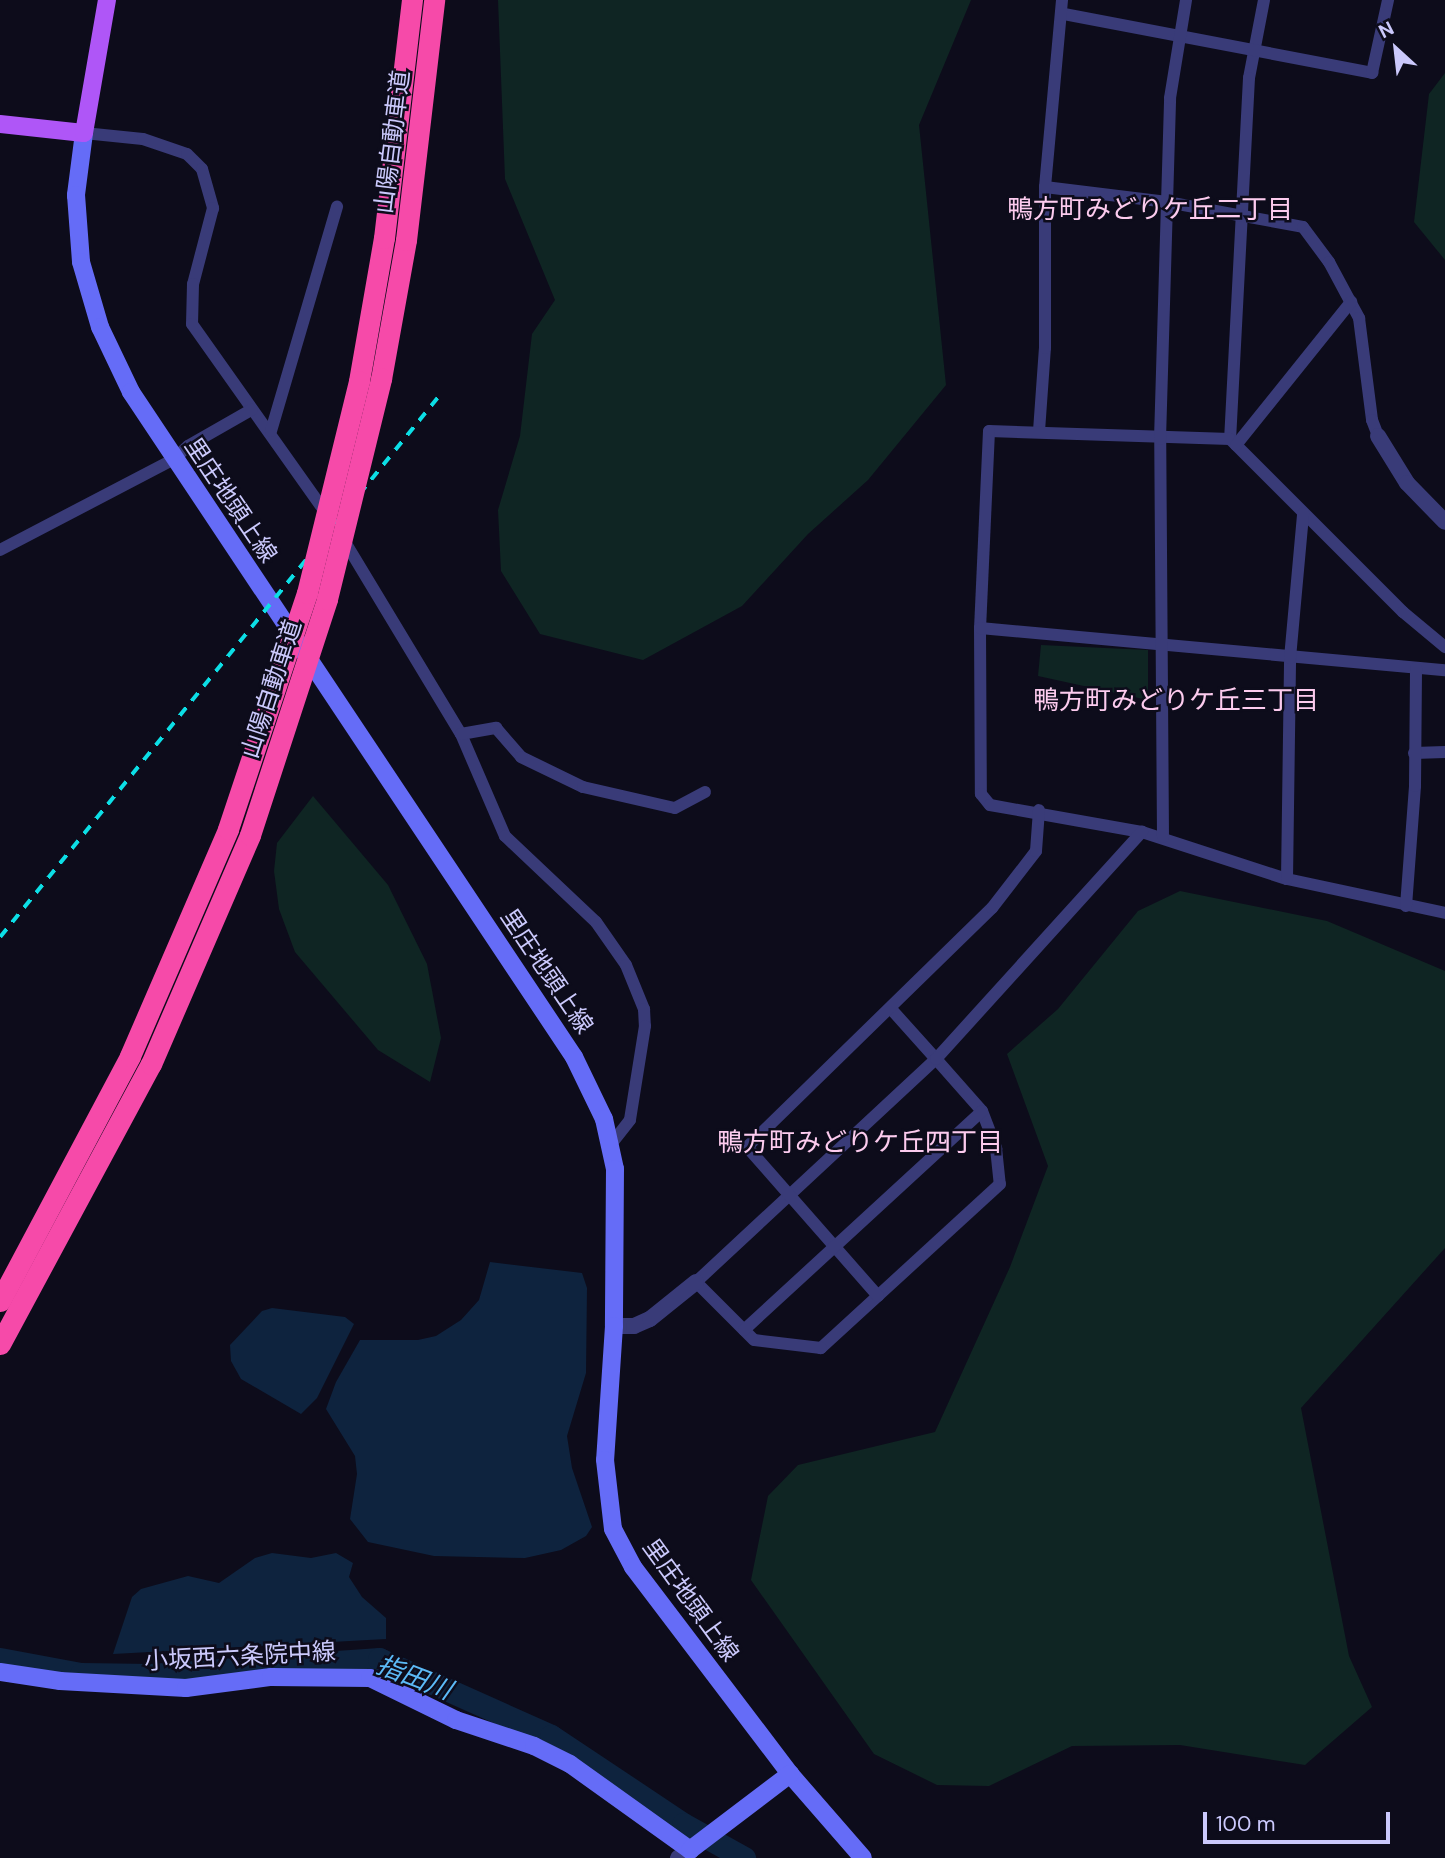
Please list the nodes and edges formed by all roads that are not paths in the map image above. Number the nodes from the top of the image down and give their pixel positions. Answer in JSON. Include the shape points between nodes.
{"nodes":[{"id":1,"x":107,"y":0,"type":"edge"},
{"id":2,"x":412,"y":0,"type":"edge"},
{"id":3,"x":433,"y":0,"type":"edge"},
{"id":4,"x":1186,"y":0,"type":"edge"},
{"id":5,"x":1264,"y":0,"type":"edge"},
{"id":6,"x":1388,"y":0,"type":"edge"},
{"id":7,"x":1063,"y":7,"type":"edge"},
{"id":8,"x":1178,"y":37,"type":"junction"},
{"id":9,"x":1254,"y":50,"type":"junction"},
{"id":10,"x":0,"y":124,"type":"edge"},
{"id":11,"x":84,"y":133,"type":"junction"},
{"id":12,"x":1045,"y":187,"type":"junction"},
{"id":13,"x":1167,"y":202,"type":"junction"},
{"id":14,"x":337,"y":207,"type":"dead end"},
{"id":15,"x":1240,"y":218,"type":"junction"},
{"id":16,"x":1351,"y":302,"type":"junction"},
{"id":17,"x":251,"y":410,"type":"junction"},
{"id":18,"x":271,"y":431,"type":"junction"},
{"id":19,"x":1039,"y":431,"type":"junction"},
{"id":20,"x":1378,"y":436,"type":"joint"},
{"id":21,"x":1160,"y":439,"type":"junction"},
{"id":22,"x":1233,"y":442,"type":"junction"},
{"id":23,"x":174,"y":459,"type":"junction"},
{"id":24,"x":1303,"y":514,"type":"junction"},
{"id":25,"x":1445,"y":522,"type":"edge"},
{"id":26,"x":0,"y":550,"type":"edge"},
{"id":27,"x":980,"y":628,"type":"junction"},
{"id":28,"x":1159,"y":642,"type":"junction"},
{"id":29,"x":1445,"y":647,"type":"edge"},
{"id":30,"x":1290,"y":658,"type":"junction"},
{"id":31,"x":1416,"y":668,"type":"junction"},
{"id":32,"x":1445,"y":670,"type":"edge"},
{"id":33,"x":461,"y":734,"type":"junction"},
{"id":34,"x":1445,"y":752,"type":"edge"},
{"id":35,"x":1414,"y":753,"type":"junction"},
{"id":36,"x":705,"y":792,"type":"dead end"},
{"id":37,"x":1039,"y":810,"type":"junction"},
{"id":38,"x":1142,"y":832,"type":"junction"},
{"id":39,"x":1163,"y":837,"type":"junction"},
{"id":40,"x":1287,"y":879,"type":"junction"},
{"id":41,"x":1406,"y":905,"type":"junction"},
{"id":42,"x":1445,"y":913,"type":"edge"},
{"id":43,"x":892,"y":1010,"type":"junction"},
{"id":44,"x":936,"y":1059,"type":"junction"},
{"id":45,"x":982,"y":1111,"type":"junction"},
{"id":46,"x":611,"y":1144,"type":"junction"},
{"id":47,"x":788,"y":1198,"type":"junction"},
{"id":48,"x":834,"y":1248,"type":"junction"},
{"id":49,"x":696,"y":1282,"type":"junction"},
{"id":50,"x":878,"y":1296,"type":"junction"},
{"id":51,"x":0,"y":1301,"type":"edge"},
{"id":52,"x":614,"y":1326,"type":"junction"},
{"id":53,"x":744,"y":1330,"type":"junction"},
{"id":54,"x":1,"y":1343,"type":"edge"},
{"id":55,"x":0,"y":1672,"type":"edge"},
{"id":56,"x":790,"y":1774,"type":"junction"},
{"id":57,"x":689,"y":1850,"type":"edge"},
{"id":58,"x":863,"y":1858,"type":"edge"}],
"edges":[{"from":1,"to":11,"type":"main road"},
{"from":2,"to":51,"type":"highway","name":"山陽自動車道","bridge":true,"via":[[384,238],[359,381],[307,593],[228,829],[130,1056]]},
{"from":3,"to":54,"type":"highway","name":"山陽自動車道","bridge":true,"via":[[406,240],[381,379],[327,599],[250,835],[151,1064]]},
{"from":4,"to":8,"type":"street"},
{"from":5,"to":9,"type":"street"},
{"from":6,"to":9,"type":"street","via":[[1372,74]]},
{"from":7,"to":8,"type":"street"},
{"from":7,"to":12,"type":"street"},
{"from":8,"to":9,"type":"street"},
{"from":8,"to":13,"type":"street"},
{"from":9,"to":15,"type":"street"},
{"from":10,"to":11,"type":"main road"},
{"from":11,"to":17,"type":"street","via":[[143,139],[187,154],[202,169],[214,208],[189,311],[192,324]]},
{"from":11,"to":23,"type":"main road","name":"里庄地頭上線","via":[[77,226],[90,296],[113,358]]},
{"from":12,"to":13,"type":"street"},
{"from":12,"to":19,"type":"street","via":[[1045,348]]},
{"from":13,"to":15,"type":"street"},
{"from":13,"to":21,"type":"street"},
{"from":14,"to":18,"type":"street"},
{"from":15,"to":16,"type":"street","via":[[1293,221],[1303,227]]},
{"from":15,"to":22,"type":"street"},
{"from":16,"to":20,"type":"street","via":[[1364,345]]},
{"from":16,"to":22,"type":"street"},
{"from":17,"to":18,"type":"street"},
{"from":17,"to":23,"type":"street"},
{"from":18,"to":33,"type":"street","via":[[361,564]]},
{"from":19,"to":21,"type":"street"},
{"from":19,"to":27,"type":"street","via":[[989,431]]},
{"from":20,"to":25,"type":"street","via":[[1407,483]]},
{"from":21,"to":22,"type":"street"},
{"from":21,"to":28,"type":"street"},
{"from":22,"to":24,"type":"street"},
{"from":23,"to":26,"type":"street"},
{"from":23,"to":46,"type":"main road","name":"里庄地頭上線","via":[[575,1057]]},
{"from":24,"to":29,"type":"street"},
{"from":24,"to":30,"type":"street"},
{"from":27,"to":28,"type":"street"},
{"from":27,"to":37,"type":"street","via":[[981,794],[990,805]]},
{"from":28,"to":30,"type":"street"},
{"from":28,"to":39,"type":"street"},
{"from":30,"to":31,"type":"street"},
{"from":30,"to":40,"type":"street"},
{"from":31,"to":32,"type":"street"},
{"from":31,"to":35,"type":"street"},
{"from":33,"to":36,"type":"street","via":[[496,728],[521,757],[583,787],[675,808]]},
{"from":33,"to":46,"type":"street","via":[[505,836],[596,922],[626,965],[644,1009],[630,1120]]},
{"from":34,"to":35,"type":"street"},
{"from":35,"to":41,"type":"street"},
{"from":37,"to":38,"type":"street"},
{"from":37,"to":43,"type":"street","via":[[1036,851],[992,908]]},
{"from":38,"to":39,"type":"street"},
{"from":38,"to":44,"type":"street"},
{"from":39,"to":40,"type":"street"},
{"from":40,"to":41,"type":"street"},
{"from":41,"to":42,"type":"street"},
{"from":43,"to":44,"type":"street"},
{"from":43,"to":47,"type":"street","via":[[747,1147]]},
{"from":44,"to":45,"type":"street"},
{"from":44,"to":47,"type":"street"},
{"from":45,"to":48,"type":"street"},
{"from":45,"to":50,"type":"street","via":[[996,1148],[1000,1184]]},
{"from":46,"to":52,"type":"main road","name":"里庄地頭上線","via":[[615,1169]]},
{"from":47,"to":48,"type":"street"},
{"from":47,"to":49,"type":"street"},
{"from":48,"to":50,"type":"street"},
{"from":48,"to":53,"type":"street"},
{"from":49,"to":52,"type":"street","via":[[650,1319],[634,1326]]},
{"from":49,"to":53,"type":"street"},
{"from":50,"to":53,"type":"street","via":[[821,1348],[766,1343],[754,1340]]},
{"from":52,"to":56,"type":"main road","name":"里庄地頭上線","via":[[606,1460],[613,1529],[633,1567]]},
{"from":55,"to":57,"type":"main road","name":"小坂西六条院中線","via":[[60,1681],[186,1688],[271,1677],[370,1678],[456,1720],[534,1746],[570,1764]]},
{"from":56,"to":57,"type":"main road","name":"小坂西六条院中線"},
{"from":56,"to":58,"type":"main road","name":"里庄地頭上線"}]}
